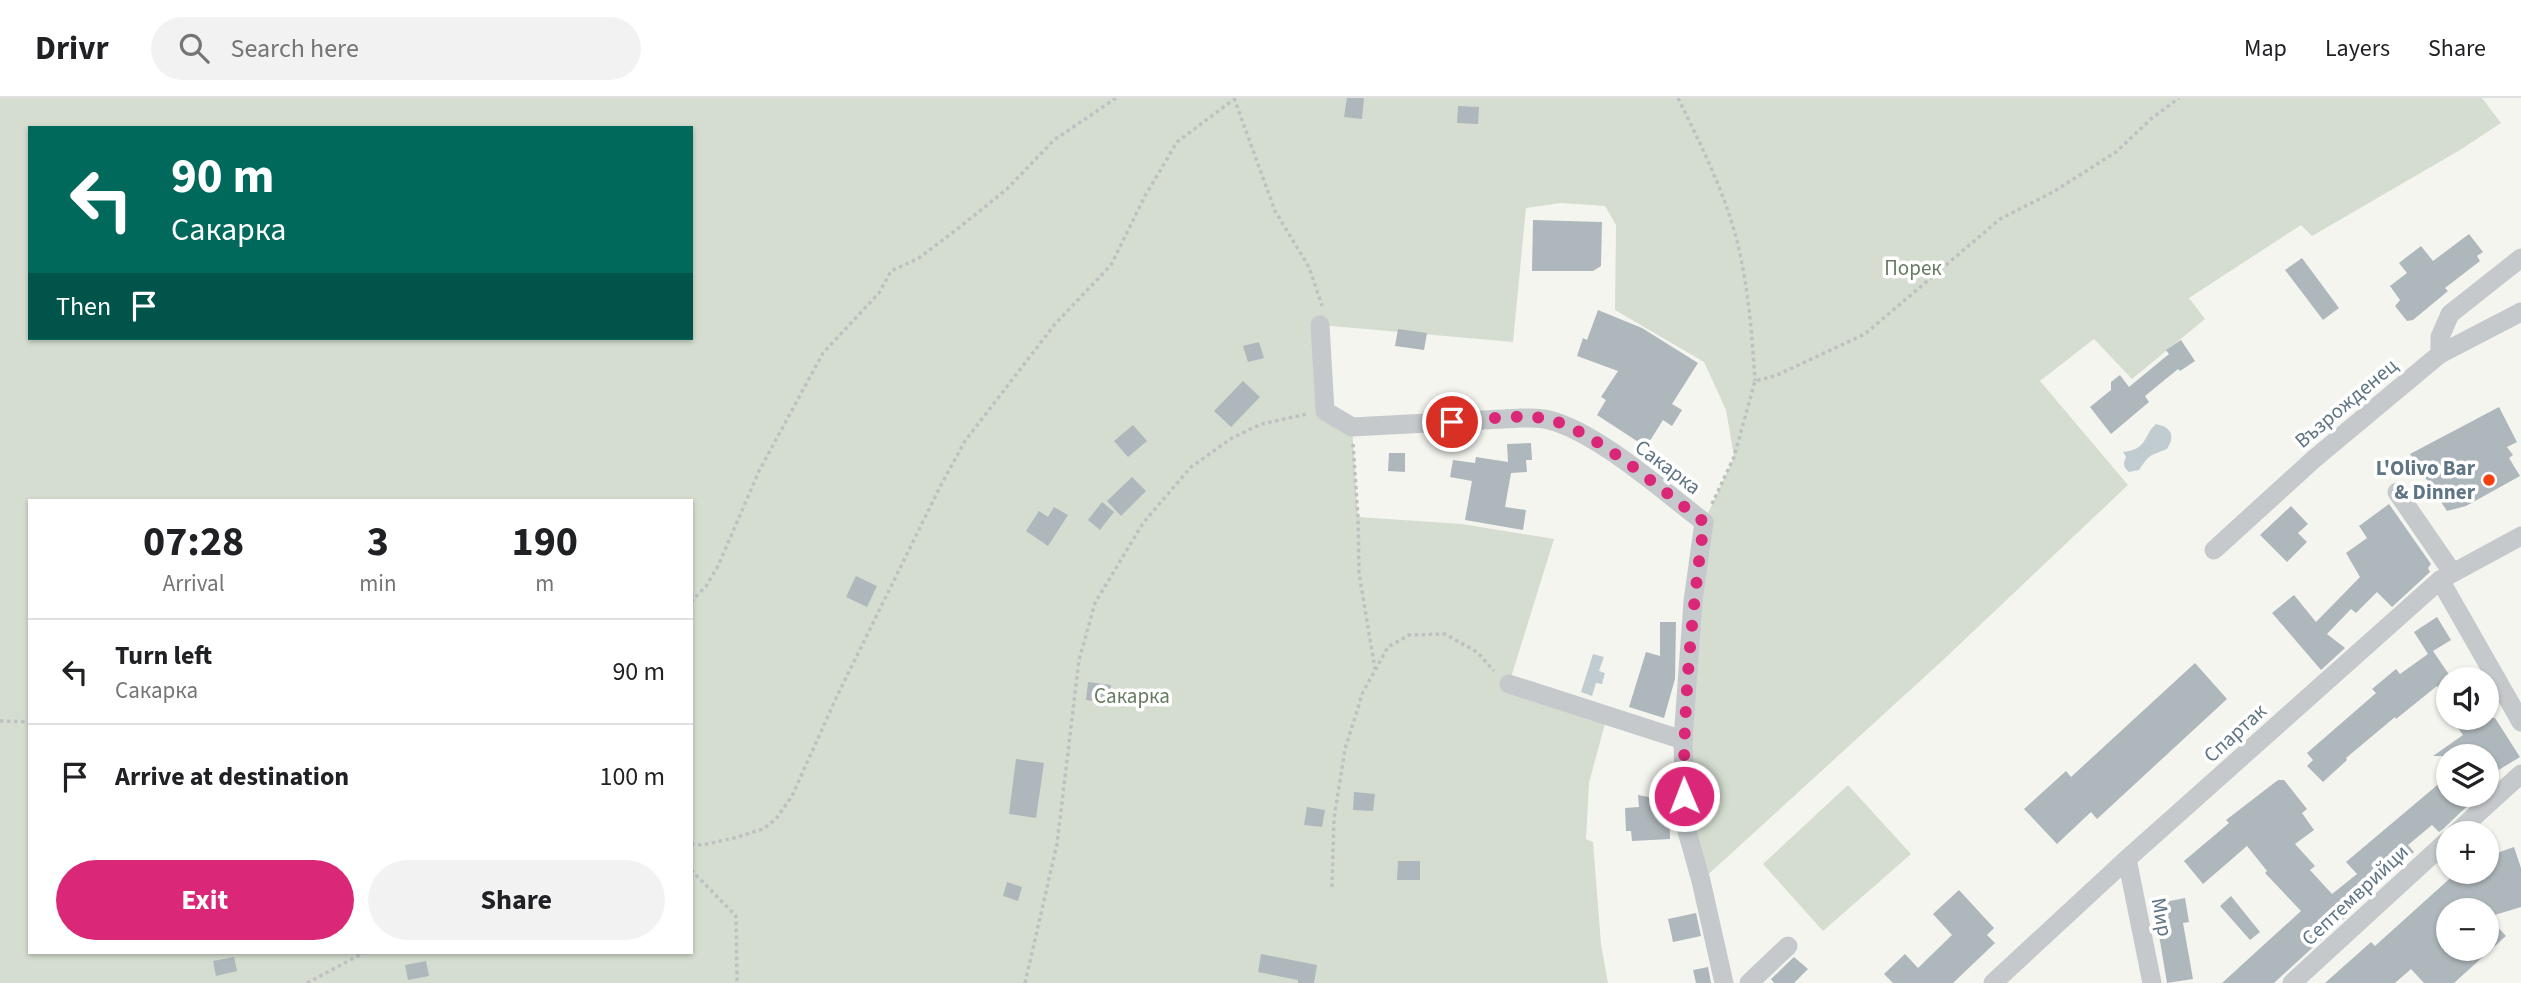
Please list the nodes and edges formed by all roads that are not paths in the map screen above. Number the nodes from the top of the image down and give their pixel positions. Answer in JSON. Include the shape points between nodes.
{"nodes":[{"id":1,"x":2521,"y":258,"type":"edge"},
{"id":2,"x":2521,"y":312,"type":"edge"},
{"id":3,"x":1320,"y":325,"type":"road end"},
{"id":4,"x":2440,"y":354,"type":"junction"},
{"id":5,"x":2397,"y":492,"type":"dead end"},
{"id":6,"x":2521,"y":536,"type":"edge"},
{"id":7,"x":2214,"y":550,"type":"dead end"},
{"id":8,"x":2446,"y":576,"type":"junction"},
{"id":9,"x":1509,"y":684,"type":"road end"},
{"id":10,"x":2521,"y":722,"type":"edge"},
{"id":11,"x":1684,"y":740,"type":"junction"},
{"id":12,"x":2521,"y":774,"type":"edge"},
{"id":13,"x":2469,"y":821,"type":"edge"},
{"id":14,"x":2436,"y":851,"type":"edge"},
{"id":15,"x":2127,"y":859,"type":"junction"},
{"id":16,"x":1788,"y":946,"type":"dead end"},
{"id":17,"x":1724,"y":983,"type":"edge"},
{"id":18,"x":1749,"y":983,"type":"edge"},
{"id":19,"x":1993,"y":983,"type":"edge"},
{"id":20,"x":2152,"y":983,"type":"edge"},
{"id":21,"x":2292,"y":983,"type":"edge"}],
"edges":[{"from":1,"to":4,"type":"street","via":[[2450,314],[2440,337]]},
{"from":2,"to":4,"type":"street","name":"Възрожденец"},
{"from":3,"to":11,"type":"street","name":"Сакарка","via":[[1325,411],[1352,428],[1548,419],[1609,451],[1704,522],[1693,601]]},
{"from":4,"to":7,"type":"street","name":"Възрожденец","via":[[2314,458]]},
{"from":5,"to":8,"type":"street"},
{"from":6,"to":8,"type":"street","name":"Спартак"},
{"from":8,"to":10,"type":"street"},
{"from":8,"to":15,"type":"street","name":"Спартак"},
{"from":9,"to":11,"type":"street"},
{"from":11,"to":17,"type":"street","via":[[1685,824]]},
{"from":12,"to":13,"type":"street"},
{"from":14,"to":21,"type":"street","name":"Септемврийци"},
{"from":15,"to":19,"type":"street","name":"Спартак"},
{"from":15,"to":20,"type":"street","name":"Мир"},
{"from":16,"to":18,"type":"street"}]}
